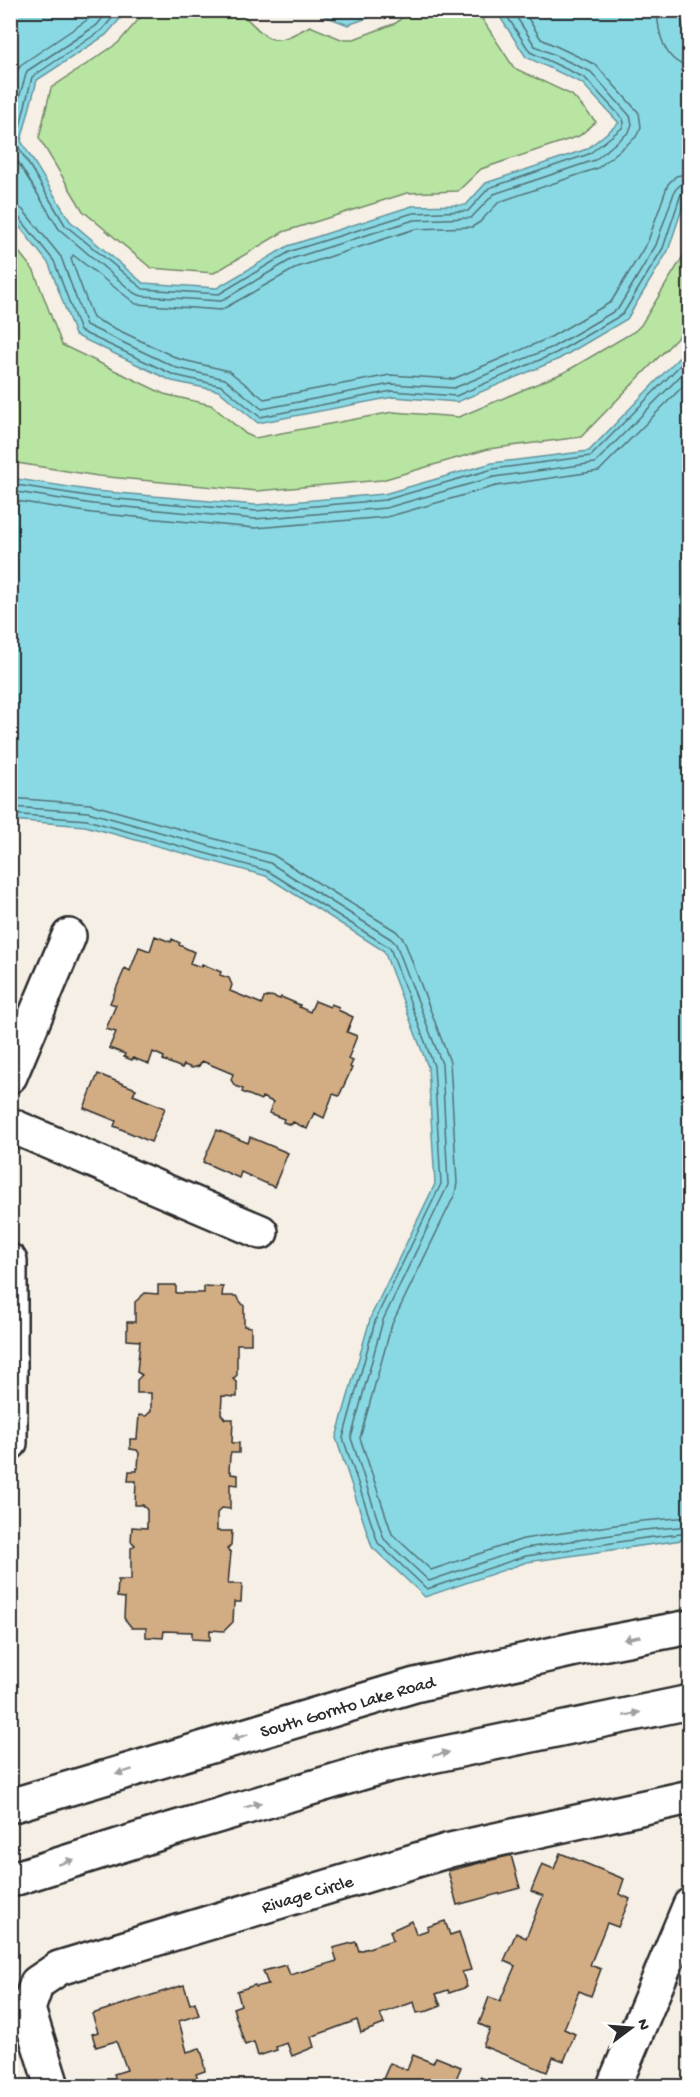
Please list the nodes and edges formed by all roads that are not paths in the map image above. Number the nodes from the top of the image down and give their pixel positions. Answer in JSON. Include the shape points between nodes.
{"nodes":[{"id":1,"x":69,"y":936,"type":"dead end"},
{"id":2,"x":10,"y":1076,"type":"edge"},
{"id":3,"x":10,"y":1125,"type":"edge"},
{"id":4,"x":261,"y":1232,"type":"dead end"},
{"id":5,"x":10,"y":1261,"type":"edge"},
{"id":6,"x":10,"y":1443,"type":"edge"},
{"id":7,"x":690,"y":1627,"type":"edge"},
{"id":8,"x":690,"y":1702,"type":"edge"},
{"id":9,"x":690,"y":1797,"type":"edge"},
{"id":10,"x":10,"y":1806,"type":"edge"},
{"id":11,"x":10,"y":1880,"type":"edge"},
{"id":12,"x":690,"y":1905,"type":"edge"},
{"id":13,"x":52,"y":2086,"type":"edge"},
{"id":14,"x":614,"y":2086,"type":"edge"}],
"edges":[{"from":1,"to":2,"type":"street"},
{"from":3,"to":4,"type":"street"},
{"from":5,"to":6,"type":"street"},
{"from":7,"to":10,"type":"street","name":"South Gornto Lake Road","one_way":true,"via":[[415,1684]]},
{"from":11,"to":8,"type":"street","one_way":true,"via":[[387,1765]]},
{"from":9,"to":13,"type":"street","name":"Rivage Circle","via":[[450,1850],[59,1968],[37,1983],[28,2009]]},
{"from":12,"to":14,"type":"street"}]}
